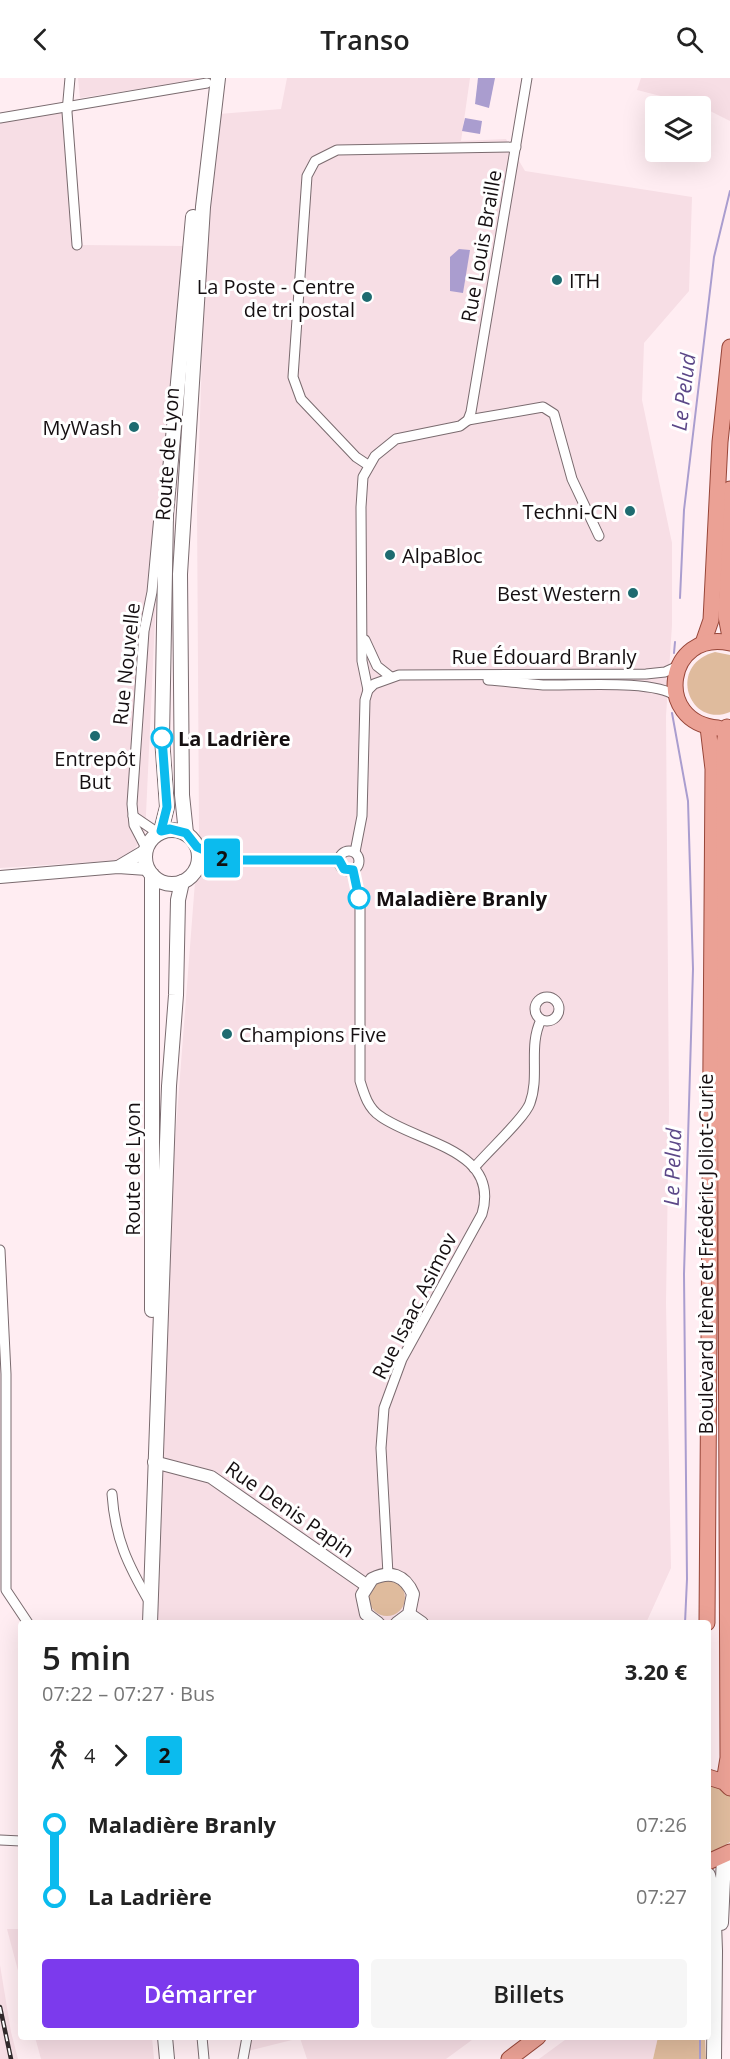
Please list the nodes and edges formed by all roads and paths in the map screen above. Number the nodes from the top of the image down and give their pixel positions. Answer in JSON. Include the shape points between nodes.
{"nodes":[{"id":1,"x":70,"y":78,"type":"edge"},
{"id":2,"x":527,"y":78,"type":"edge"},
{"id":3,"x":211,"y":80,"type":"edge"},
{"id":4,"x":67,"y":106,"type":"junction"},
{"id":5,"x":0,"y":118,"type":"edge"},
{"id":6,"x":516,"y":147,"type":"junction"},
{"id":7,"x":77,"y":244,"type":"dead end"},
{"id":8,"x":730,"y":346,"type":"edge"},
{"id":9,"x":468,"y":420,"type":"junction"},
{"id":10,"x":368,"y":465,"type":"junction"},
{"id":11,"x":730,"y":489,"type":"edge"},
{"id":12,"x":159,"y":516,"type":"dead end"},
{"id":13,"x":599,"y":536,"type":"dead end"},
{"id":14,"x":362,"y":632,"type":"junction"},
{"id":15,"x":730,"y":637,"type":"edge"},
{"id":16,"x":703,"y":643,"type":"junction"},
{"id":17,"x":730,"y":643,"type":"edge"},
{"id":18,"x":678,"y":666,"type":"junction"},
{"id":19,"x":408,"y":675,"type":"junction"},
{"id":20,"x":391,"y":677,"type":"junction"},
{"id":21,"x":368,"y":690,"type":"junction"},
{"id":22,"x":676,"y":696,"type":"junction"},
{"id":23,"x":729,"y":726,"type":"edge"},
{"id":24,"x":708,"y":727,"type":"junction"},
{"id":25,"x":134,"y":816,"type":"junction"},
{"id":26,"x":160,"y":832,"type":"junction"},
{"id":27,"x":186,"y":833,"type":"junction"},
{"id":28,"x":197,"y":847,"type":"junction"},
{"id":29,"x":145,"y":849,"type":"junction"},
{"id":30,"x":355,"y":852,"type":"junction"},
{"id":31,"x":226,"y":860,"type":"junction"},
{"id":32,"x":339,"y":860,"type":"junction"},
{"id":33,"x":118,"y":867,"type":"junction"},
{"id":34,"x":353,"y":870,"type":"junction"},
{"id":35,"x":195,"y":871,"type":"junction"},
{"id":36,"x":149,"y":872,"type":"junction"},
{"id":37,"x":0,"y":877,"type":"edge"},
{"id":38,"x":182,"y":882,"type":"junction"},
{"id":39,"x":541,"y":1020,"type":"dead end"},
{"id":40,"x":474,"y":1168,"type":"junction"},
{"id":41,"x":0,"y":1250,"type":"edge"},
{"id":42,"x":154,"y":1462,"type":"junction"},
{"id":43,"x":112,"y":1494,"type":"dead end"},
{"id":44,"x":4,"y":1501,"type":"edge"},
{"id":45,"x":388,"y":1574,"type":"junction"},
{"id":46,"x":366,"y":1585,"type":"junction"},
{"id":47,"x":150,"y":1603,"type":"junction"},
{"id":48,"x":410,"y":1614,"type":"junction"},
{"id":49,"x":26,"y":1620,"type":"edge"},
{"id":50,"x":150,"y":1620,"type":"edge"},
{"id":51,"x":374,"y":1620,"type":"edge"},
{"id":52,"x":401,"y":1620,"type":"edge"},
{"id":53,"x":418,"y":1620,"type":"edge"},
{"id":54,"x":707,"y":1620,"type":"edge"},
{"id":55,"x":711,"y":1778,"type":"edge"},
{"id":56,"x":727,"y":1785,"type":"edge"},
{"id":57,"x":0,"y":1840,"type":"edge"},
{"id":58,"x":18,"y":1841,"type":"edge"},
{"id":59,"x":727,"y":1854,"type":"edge"},
{"id":60,"x":711,"y":1861,"type":"edge"},
{"id":61,"x":711,"y":1886,"type":"edge"},
{"id":62,"x":715,"y":1951,"type":"junction"},
{"id":63,"x":158,"y":2040,"type":"edge"},
{"id":64,"x":165,"y":2040,"type":"edge"},
{"id":65,"x":201,"y":2040,"type":"edge"},
{"id":66,"x":246,"y":2040,"type":"edge"},
{"id":67,"x":534,"y":2040,"type":"edge"},
{"id":68,"x":160,"y":2059,"type":"edge"},
{"id":69,"x":167,"y":2059,"type":"edge"},
{"id":70,"x":204,"y":2059,"type":"edge"},
{"id":71,"x":243,"y":2059,"type":"edge"},
{"id":72,"x":509,"y":2059,"type":"edge"},
{"id":73,"x":714,"y":2059,"type":"edge"}],
"edges":[{"from":1,"to":4,"type":"street"},
{"from":2,"to":6,"type":"street","name":"Rue Louis Braille"},
{"from":3,"to":4,"type":"street"},
{"from":3,"to":26,"type":"main road","name":"Route de Lyon","via":[[165,515],[162,738],[167,807]]},
{"from":3,"to":27,"type":"main road","name":"Route de Lyon","via":[[180,574],[182,795]]},
{"from":4,"to":5,"type":"street"},
{"from":4,"to":7,"type":"street"},
{"from":6,"to":9,"type":"street","name":"Rue Louis Braille"},
{"from":6,"to":10,"type":"street","via":[[337,150],[315,161],[307,176],[293,377],[301,399]]},
{"from":8,"to":16,"type":"main road","via":[[720,442],[712,608]]},
{"from":9,"to":10,"type":"street","via":[[460,426],[396,439]]},
{"from":9,"to":13,"type":"street","via":[[543,408],[554,414],[572,479]]},
{"from":10,"to":14,"type":"street","via":[[361,492]]},
{"from":11,"to":15,"type":"main road","via":[[726,616]]},
{"from":12,"to":25,"type":"street","name":"Rue Nouvelle","via":[[144,631]]},
{"from":14,"to":20,"type":"street","via":[[377,666]]},
{"from":14,"to":21,"type":"street"},
{"from":16,"to":17,"type":"main road"},
{"from":16,"to":18,"type":"main road","via":[[693,648]]},
{"from":18,"to":19,"type":"street","name":"Rue Édouard Branly","via":[[646,674]]},
{"from":18,"to":22,"type":"main road"},
{"from":19,"to":20,"type":"street","name":"Rue Édouard Branly"},
{"from":19,"to":22,"type":"street","name":"Rue Édouard Branly","via":[[522,684],[645,687],[666,689]]},
{"from":20,"to":21,"type":"street","name":"Rue Édouard Branly"},
{"from":21,"to":30,"type":"street","via":[[363,712],[361,825]]},
{"from":22,"to":24,"type":"main road","via":[[691,719]]},
{"from":23,"to":24,"type":"main road"},
{"from":23,"to":56,"type":"main road","name":"Boulevard Irène et Frédéric Joliot-Curie","via":[[724,744]]},
{"from":24,"to":54,"type":"main road","name":"Boulevard Irène et Frédéric Joliot-Curie","via":[[713,780]]},
{"from":25,"to":26,"type":"street"},
{"from":25,"to":29,"type":"street","name":"Rue Nouvelle"},
{"from":26,"to":27,"type":"main road","via":[[170,829]]},
{"from":26,"to":29,"type":"main road"},
{"from":27,"to":28,"type":"main road"},
{"from":28,"to":31,"type":"street"},
{"from":28,"to":35,"type":"main road"},
{"from":29,"to":33,"type":"street"},
{"from":29,"to":36,"type":"main road"},
{"from":30,"to":32,"type":"street","via":[[344,853]]},
{"from":30,"to":34,"type":"street","via":[[359,863]]},
{"from":31,"to":32,"type":"street"},
{"from":31,"to":35,"type":"street"},
{"from":32,"to":34,"type":"street","via":[[344,869]]},
{"from":33,"to":36,"type":"street"},
{"from":33,"to":37,"type":"street"},
{"from":34,"to":40,"type":"street","via":[[360,902],[360,1081],[365,1100],[379,1116],[448,1148]]},
{"from":35,"to":38,"type":"main road"},
{"from":36,"to":38,"type":"main road","via":[[166,883]]},
{"from":36,"to":42,"type":"main road","name":"Route de Lyon"},
{"from":38,"to":42,"type":"main road","name":"Route de Lyon","via":[[169,1086]]},
{"from":39,"to":40,"type":"street","via":[[534,1034],[530,1105]]},
{"from":40,"to":45,"type":"street","name":"Rue Isaac Asimov","via":[[485,1188],[482,1214],[402,1359],[384,1408],[381,1448]]},
{"from":41,"to":44,"type":"street","via":[[4,1291]]},
{"from":42,"to":46,"type":"street","name":"Rue Denis Papin","via":[[212,1477]]},
{"from":42,"to":47,"type":"main road","name":"Route de Lyon"},
{"from":43,"to":47,"type":"street","via":[[114,1524],[126,1562]]},
{"from":44,"to":49,"type":"street","via":[[6,1590]]},
{"from":45,"to":46,"type":"street"},
{"from":45,"to":48,"type":"street","via":[[396,1575],[409,1586],[413,1602]]},
{"from":46,"to":51,"type":"street","via":[[363,1605]]},
{"from":47,"to":50,"type":"main road","name":"Route de Lyon"},
{"from":48,"to":52,"type":"street"},
{"from":48,"to":53,"type":"street"},
{"from":55,"to":56,"type":"main road"},
{"from":57,"to":58,"type":"street"},
{"from":59,"to":60,"type":"main road"},
{"from":59,"to":62,"type":"main road"},
{"from":61,"to":62,"type":"main road"},
{"from":62,"to":73,"type":"main road"},
{"from":63,"to":68,"type":"main road"},
{"from":64,"to":69,"type":"main road"},
{"from":65,"to":70,"type":"street"},
{"from":66,"to":71,"type":"street"},
{"from":67,"to":72,"type":"main road"}]}
